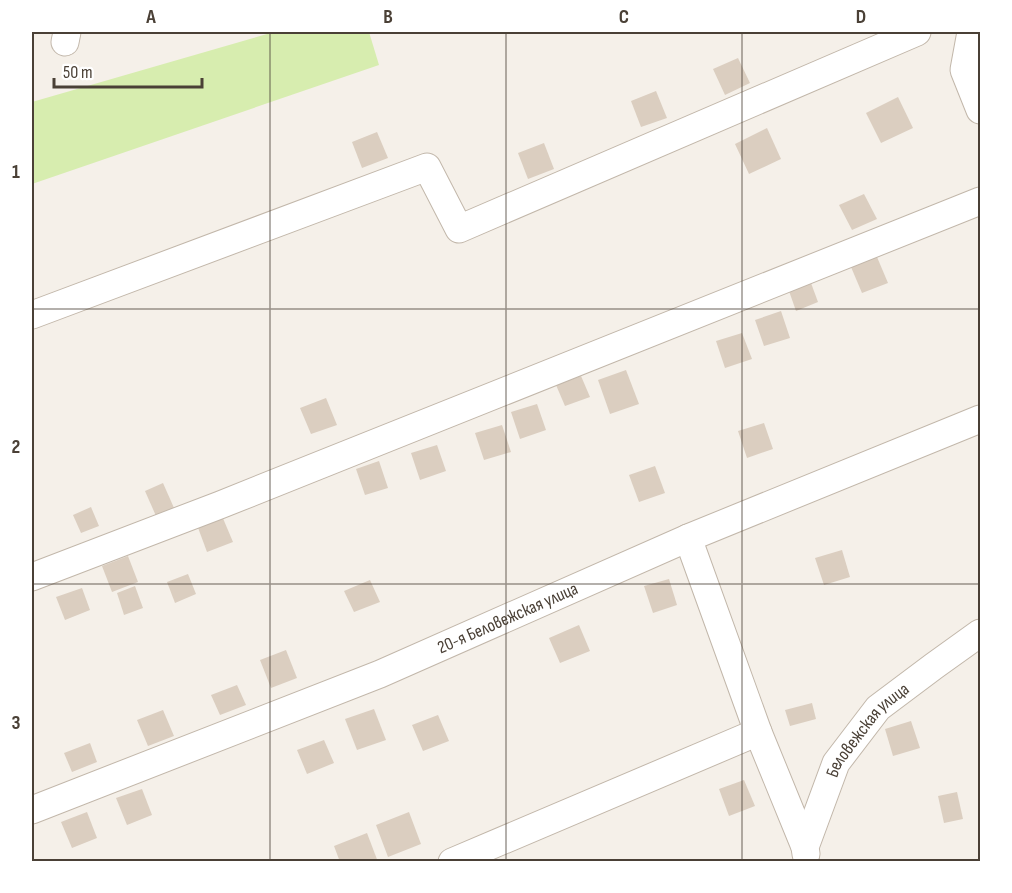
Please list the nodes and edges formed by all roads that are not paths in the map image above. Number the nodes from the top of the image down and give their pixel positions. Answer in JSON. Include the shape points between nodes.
{"nodes":[{"id":1,"x":917,"y":32,"type":"edge"},
{"id":2,"x":970,"y":32,"type":"edge"},
{"id":3,"x":981,"y":110,"type":"edge"},
{"id":4,"x":981,"y":201,"type":"edge"},
{"id":5,"x":32,"y":315,"type":"edge"},
{"id":6,"x":981,"y":418,"type":"edge"},
{"id":7,"x":688,"y":538,"type":"junction"},
{"id":8,"x":32,"y":577,"type":"edge"},
{"id":9,"x":981,"y":633,"type":"edge"},
{"id":10,"x":758,"y":732,"type":"junction"},
{"id":11,"x":32,"y":810,"type":"edge"},
{"id":12,"x":806,"y":854,"type":"edge"},
{"id":13,"x":452,"y":861,"type":"edge"}],
"edges":[{"from":1,"to":5,"type":"street","via":[[459,229],[426,167]]},
{"from":2,"to":3,"type":"street","via":[[964,70]]},
{"from":4,"to":8,"type":"street"},
{"from":6,"to":7,"type":"street","name":"20-я Беловежская улица"},
{"from":7,"to":10,"type":"street"},
{"from":7,"to":11,"type":"street","name":"20-я Беловежская улица","via":[[380,674]]},
{"from":9,"to":12,"type":"street","name":"Беловежская улица","via":[[878,708],[836,763]]},
{"from":10,"to":12,"type":"street"},
{"from":10,"to":13,"type":"street"}]}
